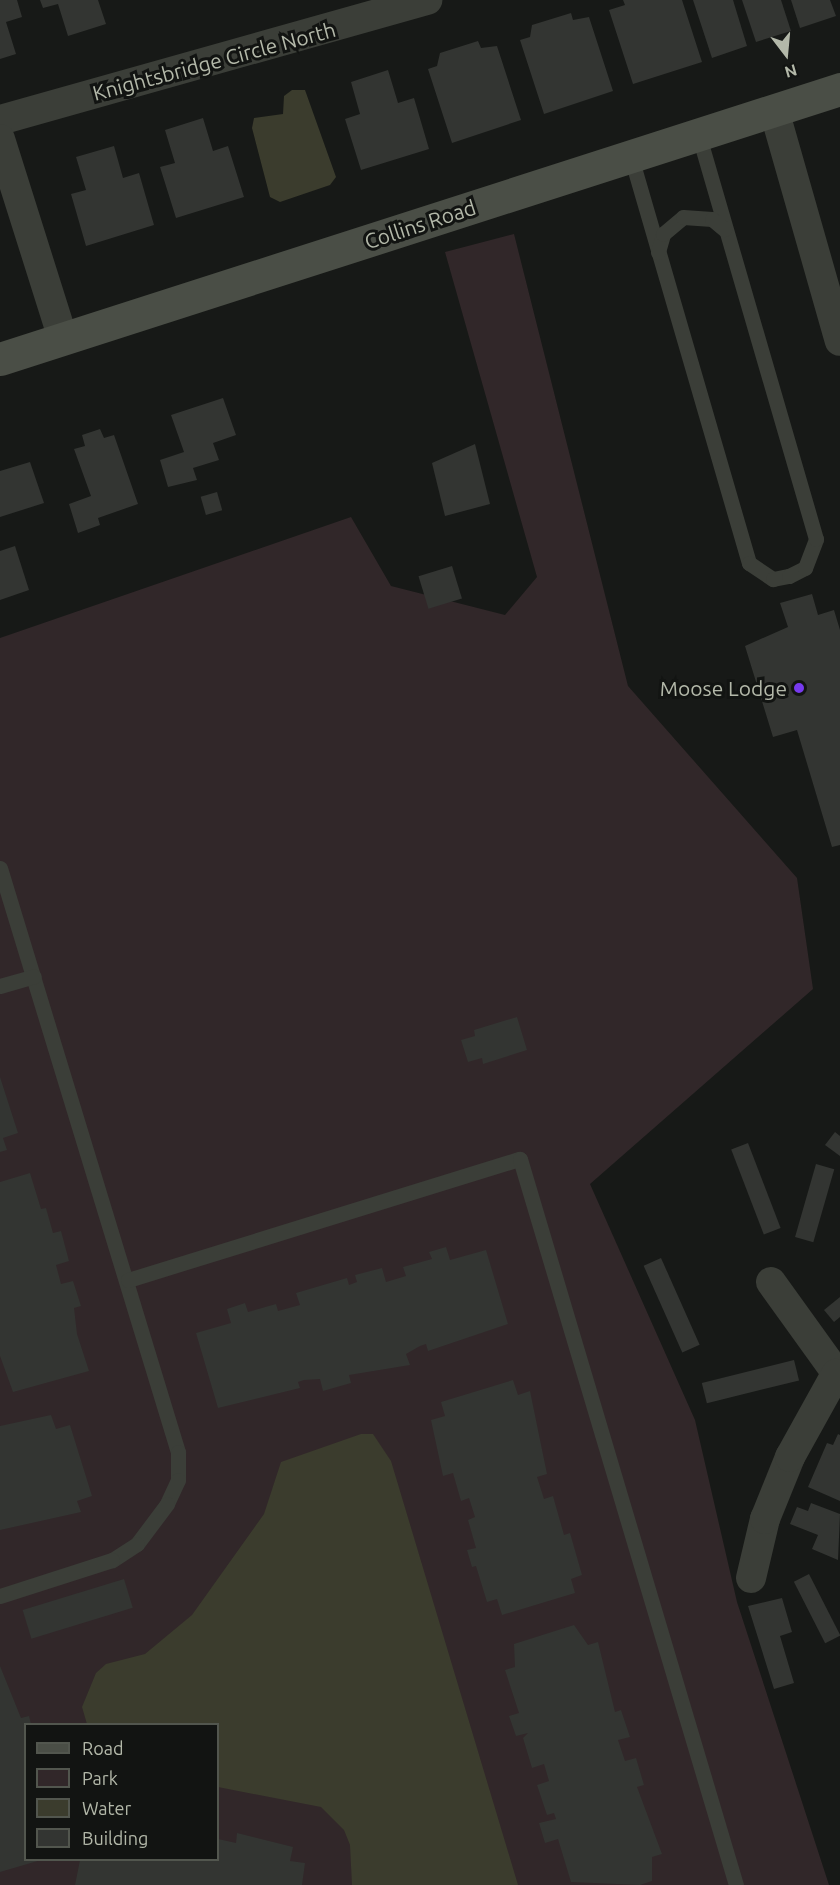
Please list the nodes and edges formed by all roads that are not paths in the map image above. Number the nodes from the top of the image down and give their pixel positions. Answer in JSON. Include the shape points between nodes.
{"nodes":[{"id":1,"x":427,"y":0,"type":"edge"},
{"id":2,"x":840,"y":89,"type":"edge"},
{"id":3,"x":774,"y":110,"type":"junction"},
{"id":4,"x":0,"y":120,"type":"edge"},
{"id":5,"x":698,"y":134,"type":"junction"},
{"id":6,"x":0,"y":139,"type":"edge"},
{"id":7,"x":631,"y":157,"type":"junction"},
{"id":8,"x":724,"y":229,"type":"junction"},
{"id":9,"x":658,"y":252,"type":"junction"},
{"id":10,"x":63,"y":339,"type":"junction"},
{"id":11,"x":840,"y":341,"type":"edge"},
{"id":12,"x":0,"y":360,"type":"edge"},
{"id":13,"x":0,"y":868,"type":"edge"},
{"id":14,"x":34,"y":976,"type":"junction"},
{"id":15,"x":0,"y":986,"type":"edge"},
{"id":16,"x":128,"y":1280,"type":"junction"},
{"id":17,"x":771,"y":1282,"type":"dead end"},
{"id":18,"x":838,"y":1376,"type":"edge"},
{"id":19,"x":751,"y":1578,"type":"dead end"},
{"id":20,"x":0,"y":1596,"type":"edge"},
{"id":21,"x":736,"y":1885,"type":"edge"}],
"edges":[{"from":1,"to":4,"type":"street","name":"Knightsbridge Circle North"},
{"from":2,"to":3,"type":"street","name":"Collins Road"},
{"from":3,"to":5,"type":"street","name":"Collins Road"},
{"from":3,"to":11,"type":"street"},
{"from":5,"to":7,"type":"street","name":"Collins Road"},
{"from":5,"to":8,"type":"lane"},
{"from":6,"to":10,"type":"street"},
{"from":7,"to":9,"type":"lane"},
{"from":7,"to":10,"type":"street","name":"Collins Road"},
{"from":8,"to":9,"type":"lane","via":[[712,219],[683,217],[663,234]]},
{"from":8,"to":9,"type":"lane","via":[[816,539],[805,568],[789,576],[772,579],[749,563]]},
{"from":10,"to":12,"type":"street","name":"Collins Road"},
{"from":13,"to":14,"type":"lane"},
{"from":14,"to":15,"type":"lane"},
{"from":14,"to":16,"type":"lane"},
{"from":16,"to":20,"type":"lane","via":[[172,1425],[178,1479],[137,1544],[112,1560]]},
{"from":16,"to":21,"type":"lane","via":[[520,1159]]},
{"from":17,"to":18,"type":"street"},
{"from":18,"to":19,"type":"street","via":[[790,1457],[765,1519]]}]}
